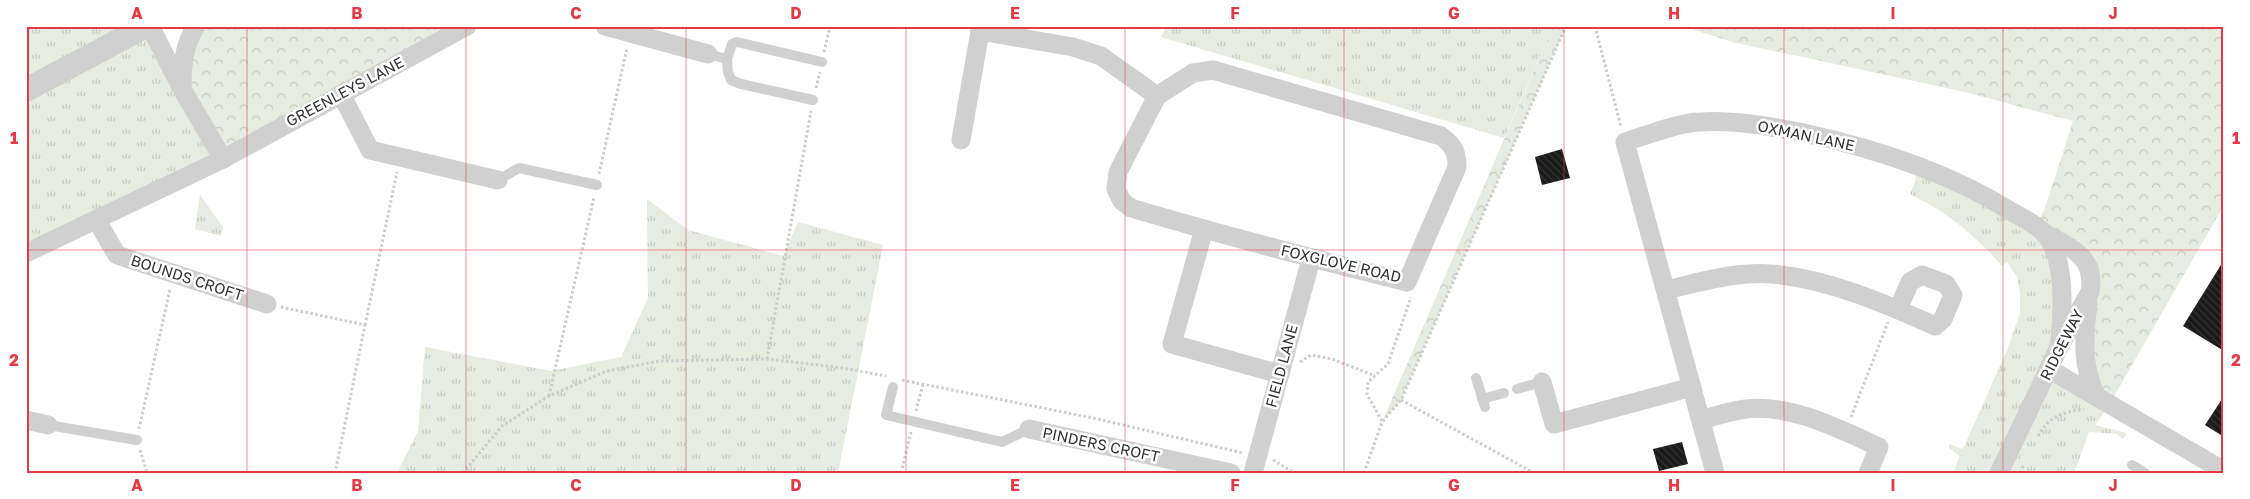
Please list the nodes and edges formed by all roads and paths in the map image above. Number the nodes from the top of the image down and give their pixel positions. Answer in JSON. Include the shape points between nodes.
{"nodes":[{"id":1,"x":146,"y":26,"type":"edge"},
{"id":2,"x":150,"y":26,"type":"edge"},
{"id":3,"x":196,"y":26,"type":"edge"},
{"id":4,"x":467,"y":26,"type":"edge"},
{"id":5,"x":605,"y":26,"type":"edge"},
{"id":6,"x":830,"y":26,"type":"edge"},
{"id":7,"x":1566,"y":26,"type":"edge"},
{"id":8,"x":1596,"y":26,"type":"edge"},
{"id":9,"x":980,"y":29,"type":"edge"},
{"id":10,"x":630,"y":33,"type":"junction"},
{"id":11,"x":708,"y":54,"type":"joint"},
{"id":12,"x":727,"y":58,"type":"junction"},
{"id":13,"x":822,"y":62,"type":"junction"},
{"id":14,"x":182,"y":89,"type":"junction"},
{"id":15,"x":26,"y":90,"type":"edge"},
{"id":16,"x":341,"y":94,"type":"junction"},
{"id":17,"x":1157,"y":96,"type":"junction"},
{"id":18,"x":814,"y":100,"type":"junction"},
{"id":19,"x":961,"y":140,"type":"dead end"},
{"id":20,"x":1625,"y":142,"type":"junction"},
{"id":21,"x":401,"y":157,"type":"junction"},
{"id":22,"x":223,"y":159,"type":"junction"},
{"id":23,"x":498,"y":180,"type":"joint"},
{"id":24,"x":597,"y":185,"type":"junction"},
{"id":25,"x":96,"y":221,"type":"junction"},
{"id":26,"x":1204,"y":229,"type":"junction"},
{"id":27,"x":2044,"y":233,"type":"junction"},
{"id":28,"x":26,"y":253,"type":"edge"},
{"id":29,"x":1311,"y":259,"type":"junction"},
{"id":30,"x":173,"y":273,"type":"junction"},
{"id":31,"x":1407,"y":282,"type":"junction"},
{"id":32,"x":1666,"y":290,"type":"junction"},
{"id":33,"x":2090,"y":292,"type":"junction"},
{"id":34,"x":267,"y":304,"type":"joint"},
{"id":35,"x":1896,"y":309,"type":"joint"},
{"id":36,"x":365,"y":324,"type":"junction"},
{"id":37,"x":2059,"y":347,"type":"junction"},
{"id":38,"x":767,"y":359,"type":"junction"},
{"id":39,"x":2049,"y":369,"type":"junction"},
{"id":40,"x":1280,"y":374,"type":"junction"},
{"id":41,"x":1376,"y":376,"type":"junction"},
{"id":42,"x":887,"y":377,"type":"dead end"},
{"id":43,"x":1476,"y":378,"type":"dead end"},
{"id":44,"x":1542,"y":382,"type":"joint"},
{"id":45,"x":895,"y":383,"type":"joint"},
{"id":46,"x":1692,"y":387,"type":"junction"},
{"id":47,"x":1517,"y":389,"type":"dead end"},
{"id":48,"x":1504,"y":392,"type":"dead end"},
{"id":49,"x":549,"y":396,"type":"junction"},
{"id":50,"x":1401,"y":400,"type":"junction"},
{"id":51,"x":2102,"y":400,"type":"junction"},
{"id":52,"x":26,"y":420,"type":"edge"},
{"id":53,"x":1701,"y":420,"type":"junction"},
{"id":54,"x":1382,"y":422,"type":"junction"},
{"id":55,"x":48,"y":425,"type":"joint"},
{"id":56,"x":1029,"y":429,"type":"joint"},
{"id":57,"x":1845,"y":432,"type":"junction"},
{"id":58,"x":137,"y":440,"type":"junction"},
{"id":59,"x":2034,"y":443,"type":"dead end"},
{"id":60,"x":2026,"y":458,"type":"dead end"},
{"id":61,"x":1255,"y":464,"type":"edge"},
{"id":62,"x":2132,"y":465,"type":"dead end"},
{"id":63,"x":2224,"y":471,"type":"edge"},
{"id":64,"x":147,"y":473,"type":"edge"},
{"id":65,"x":335,"y":473,"type":"edge"},
{"id":66,"x":463,"y":473,"type":"edge"},
{"id":67,"x":1231,"y":473,"type":"edge"},
{"id":68,"x":1294,"y":473,"type":"edge"},
{"id":69,"x":1364,"y":473,"type":"edge"},
{"id":70,"x":1534,"y":473,"type":"edge"},
{"id":71,"x":1715,"y":473,"type":"edge"},
{"id":72,"x":1868,"y":473,"type":"edge"},
{"id":73,"x":2000,"y":473,"type":"edge"},
{"id":74,"x":2020,"y":473,"type":"edge"},
{"id":75,"x":2145,"y":473,"type":"edge"}],
"edges":[{"from":1,"to":15,"type":"street"},
{"from":2,"to":14,"type":"street"},
{"from":3,"to":14,"type":"street","via":[[182,65]]},
{"from":4,"to":16,"type":"street","name":"GREENLEYS LANE"},
{"from":5,"to":10,"type":"street"},
{"from":6,"to":13,"type":"path"},
{"from":7,"to":50,"type":"path"},
{"from":8,"to":20,"type":"path"},
{"from":9,"to":17,"type":"street","via":[[1073,47],[1101,56]]},
{"from":9,"to":19,"type":"street"},
{"from":10,"to":11,"type":"street"},
{"from":10,"to":24,"type":"path"},
{"from":11,"to":12,"type":"lane"},
{"from":12,"to":13,"type":"lane","via":[[732,44],[737,42]]},
{"from":12,"to":18,"type":"lane","via":[[731,80]]},
{"from":13,"to":18,"type":"path"},
{"from":14,"to":22,"type":"street"},
{"from":16,"to":21,"type":"street","via":[[370,150]]},
{"from":16,"to":22,"type":"street","name":"GREENLEYS LANE"},
{"from":17,"to":26,"type":"street","name":"FOXGLOVE ROAD","via":[[1118,172],[1116,189],[1122,201],[1131,208]]},
{"from":17,"to":31,"type":"street","name":"FOXGLOVE ROAD","via":[[1193,73],[1213,70],[1441,136],[1452,144],[1457,153],[1457,167]]},
{"from":18,"to":38,"type":"path"},
{"from":20,"to":27,"type":"street","name":"OXMAN LANE","via":[[1697,122],[1763,125],[1840,141],[1918,164],[1991,198]]},
{"from":20,"to":32,"type":"street"},
{"from":21,"to":23,"type":"street"},
{"from":21,"to":36,"type":"path"},
{"from":22,"to":25,"type":"street","name":"GREENLEYS LANE"},
{"from":23,"to":24,"type":"lane","via":[[519,168]]},
{"from":24,"to":49,"type":"path"},
{"from":25,"to":28,"type":"street","name":"GREENLEYS LANE"},
{"from":25,"to":30,"type":"street","name":"BOUNDS CROFT","via":[[116,255]]},
{"from":26,"to":29,"type":"street","name":"FOXGLOVE ROAD"},
{"from":26,"to":40,"type":"street","via":[[1172,344]]},
{"from":27,"to":33,"type":"street","name":"RIDGEWAY","via":[[2082,257],[2088,265]]},
{"from":27,"to":37,"type":"street","via":[[2053,248],[2060,276]]},
{"from":29,"to":31,"type":"street","name":"FOXGLOVE ROAD"},
{"from":29,"to":40,"type":"street","name":"FIELD LANE"},
{"from":30,"to":34,"type":"street","name":"BOUNDS CROFT"},
{"from":30,"to":58,"type":"path"},
{"from":31,"to":41,"type":"path","via":[[1411,297],[1388,364]]},
{"from":32,"to":35,"type":"street","via":[[1727,276],[1771,274],[1824,283]]},
{"from":32,"to":46,"type":"street"},
{"from":33,"to":37,"type":"street","name":"RIDGEWAY"},
{"from":33,"to":51,"type":"street","via":[[2083,354],[2090,383]]},
{"from":34,"to":36,"type":"path"},
{"from":35,"to":57,"type":"path"},
{"from":36,"to":65,"type":"path"},
{"from":37,"to":39,"type":"street","name":"RIDGEWAY"},
{"from":38,"to":42,"type":"path"},
{"from":38,"to":49,"type":"path","via":[[660,361],[607,371]]},
{"from":39,"to":51,"type":"street"},
{"from":39,"to":73,"type":"street","name":"RIDGEWAY"},
{"from":40,"to":41,"type":"path","via":[[1311,355],[1332,359]]},
{"from":40,"to":61,"type":"street","name":"FIELD LANE"},
{"from":41,"to":54,"type":"path","via":[[1368,382],[1367,394]]},
{"from":43,"to":48,"type":"lane","via":[[1484,403]]},
{"from":44,"to":46,"type":"street","via":[[1554,424]]},
{"from":44,"to":47,"type":"lane"},
{"from":45,"to":56,"type":"lane","via":[[886,415],[1002,442]]},
{"from":45,"to":61,"type":"path","via":[[1093,418]]},
{"from":46,"to":53,"type":"street"},
{"from":49,"to":66,"type":"path","via":[[502,426]]},
{"from":50,"to":54,"type":"path"},
{"from":50,"to":70,"type":"path"},
{"from":51,"to":59,"type":"path","via":[[2102,414],[2087,409],[2055,416],[2043,426]]},
{"from":51,"to":63,"type":"street"},
{"from":52,"to":55,"type":"street"},
{"from":53,"to":57,"type":"street","via":[[1747,409],[1788,412]]},
{"from":53,"to":71,"type":"street"},
{"from":54,"to":69,"type":"path"},
{"from":55,"to":58,"type":"lane"},
{"from":56,"to":67,"type":"street","name":"PINDERS CROFT"},
{"from":57,"to":72,"type":"street","via":[[1879,447]]},
{"from":58,"to":64,"type":"path"},
{"from":60,"to":74,"type":"path"},
{"from":61,"to":68,"type":"path","via":[[1271,459]]},
{"from":62,"to":75,"type":"lane"}]}
